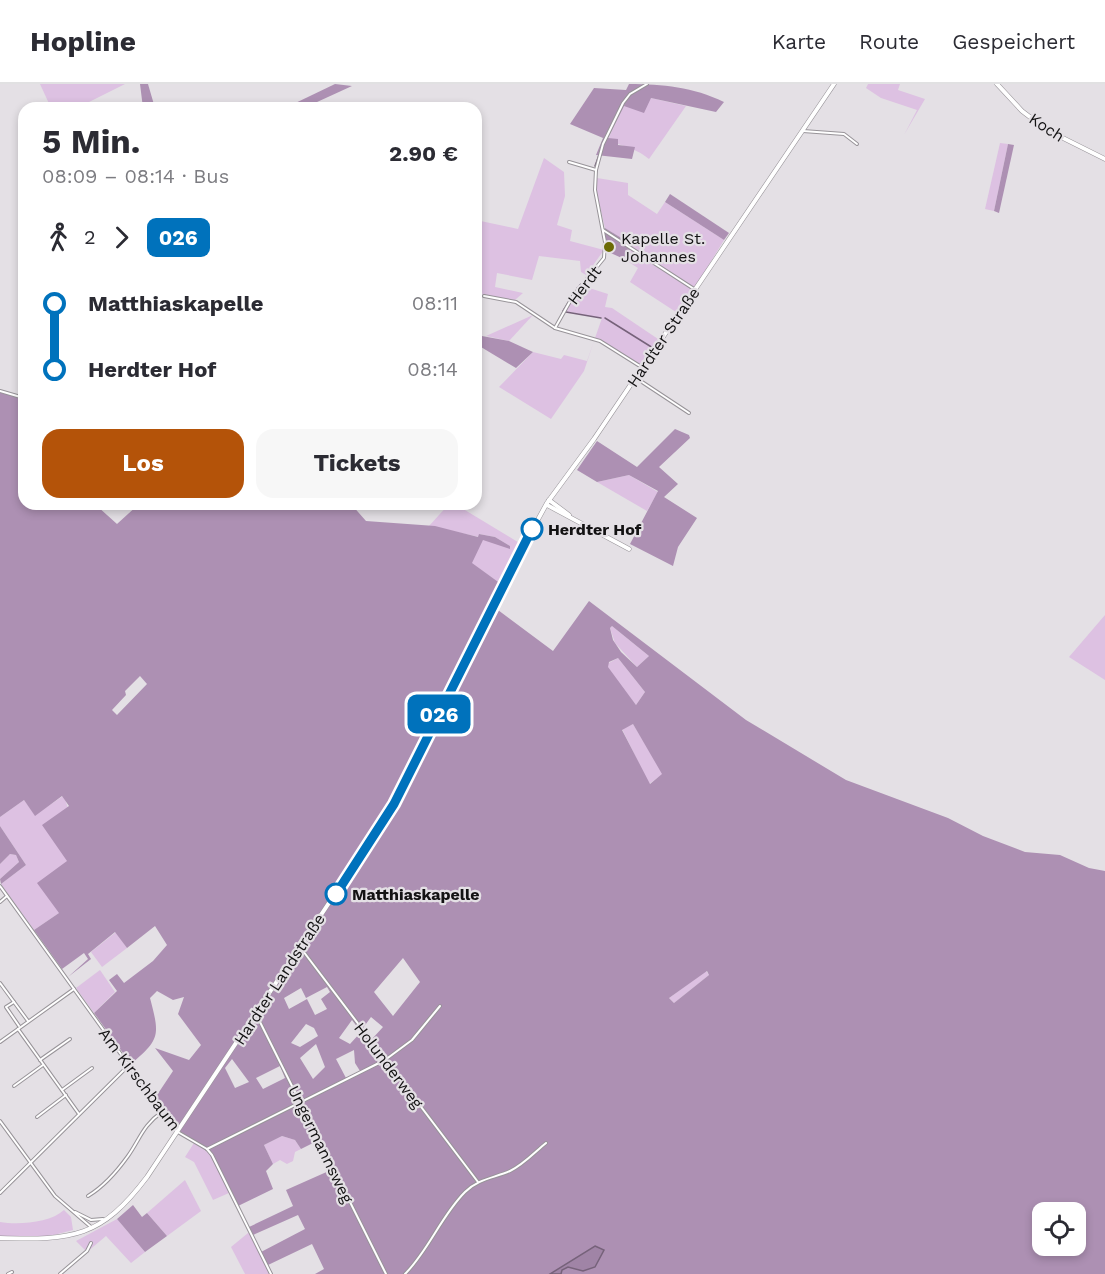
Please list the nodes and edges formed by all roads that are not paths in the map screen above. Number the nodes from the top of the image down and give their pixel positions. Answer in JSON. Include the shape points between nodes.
{"nodes":[{"id":1,"x":647,"y":84,"type":"edge"},
{"id":2,"x":834,"y":84,"type":"edge"},
{"id":3,"x":997,"y":84,"type":"edge"},
{"id":4,"x":803,"y":130,"type":"junction"},
{"id":5,"x":857,"y":144,"type":"dead end"},
{"id":6,"x":1105,"y":159,"type":"edge"},
{"id":7,"x":569,"y":162,"type":"dead end"},
{"id":8,"x":596,"y":170,"type":"junction"},
{"id":9,"x":603,"y":230,"type":"junction"},
{"id":10,"x":695,"y":290,"type":"junction"},
{"id":11,"x":484,"y":296,"type":"dead end"},
{"id":12,"x":555,"y":328,"type":"junction"},
{"id":13,"x":643,"y":368,"type":"junction"},
{"id":14,"x":636,"y":378,"type":"junction"},
{"id":15,"x":0,"y":391,"type":"edge"},
{"id":16,"x":18,"y":396,"type":"edge"},
{"id":17,"x":689,"y":413,"type":"dead end"},
{"id":18,"x":548,"y":502,"type":"junction"},
{"id":19,"x":554,"y":510,"type":"junction"},
{"id":20,"x":539,"y":517,"type":"junction"},
{"id":21,"x":575,"y":519,"type":"junction"},
{"id":22,"x":628,"y":549,"type":"dead end"},
{"id":23,"x":514,"y":562,"type":"joint"},
{"id":24,"x":0,"y":886,"type":"edge"},
{"id":25,"x":7,"y":896,"type":"junction"},
{"id":26,"x":0,"y":902,"type":"edge"},
{"id":27,"x":300,"y":947,"type":"junction"},
{"id":28,"x":0,"y":983,"type":"edge"},
{"id":29,"x":74,"y":989,"type":"junction"},
{"id":30,"x":14,"y":1002,"type":"junction"},
{"id":31,"x":440,"y":1006,"type":"dead end"},
{"id":32,"x":256,"y":1014,"type":"junction"},
{"id":33,"x":28,"y":1021,"type":"junction"},
{"id":34,"x":19,"y":1028,"type":"junction"},
{"id":35,"x":70,"y":1038,"type":"dead end"},
{"id":36,"x":0,"y":1042,"type":"edge"},
{"id":37,"x":40,"y":1060,"type":"junction"},
{"id":38,"x":385,"y":1060,"type":"junction"},
{"id":39,"x":43,"y":1065,"type":"junction"},
{"id":40,"x":128,"y":1066,"type":"junction"},
{"id":41,"x":92,"y":1068,"type":"dead end"},
{"id":42,"x":14,"y":1086,"type":"dead end"},
{"id":43,"x":62,"y":1090,"type":"junction"},
{"id":44,"x":66,"y":1095,"type":"junction"},
{"id":45,"x":301,"y":1103,"type":"junction"},
{"id":46,"x":162,"y":1112,"type":"junction"},
{"id":47,"x":80,"y":1115,"type":"junction"},
{"id":48,"x":37,"y":1117,"type":"dead end"},
{"id":49,"x":0,"y":1121,"type":"edge"},
{"id":50,"x":177,"y":1133,"type":"junction"},
{"id":51,"x":546,"y":1143,"type":"dead end"},
{"id":52,"x":207,"y":1149,"type":"junction"},
{"id":53,"x":32,"y":1163,"type":"junction"},
{"id":54,"x":478,"y":1182,"type":"junction"},
{"id":55,"x":0,"y":1193,"type":"edge"},
{"id":56,"x":88,"y":1196,"type":"dead end"},
{"id":57,"x":72,"y":1211,"type":"junction"},
{"id":58,"x":112,"y":1217,"type":"junction"},
{"id":59,"x":91,"y":1220,"type":"junction"},
{"id":60,"x":83,"y":1221,"type":"junction"},
{"id":61,"x":93,"y":1228,"type":"junction"},
{"id":62,"x":79,"y":1233,"type":"junction"},
{"id":63,"x":0,"y":1238,"type":"edge"},
{"id":64,"x":91,"y":1243,"type":"dead end"},
{"id":65,"x":12,"y":1272,"type":"dead end"},
{"id":66,"x":8,"y":1274,"type":"edge"},
{"id":67,"x":60,"y":1274,"type":"edge"},
{"id":68,"x":271,"y":1274,"type":"edge"},
{"id":69,"x":387,"y":1274,"type":"edge"},
{"id":70,"x":405,"y":1274,"type":"edge"}],
"edges":[{"from":1,"to":8,"type":"street","name":"Herdt","via":[[623,103],[603,144]]},
{"from":2,"to":4,"type":"main road","name":"Hardter Straße"},
{"from":3,"to":6,"type":"main road","name":"Koch","via":[[1047,130]]},
{"from":4,"to":5,"type":"street","via":[[844,134]]},
{"from":4,"to":10,"type":"main road","name":"Hardter Straße"},
{"from":7,"to":8,"type":"street"},
{"from":8,"to":9,"type":"street","name":"Herdt","via":[[595,190]]},
{"from":9,"to":10,"type":"street"},
{"from":9,"to":12,"type":"street","name":"Herdt","via":[[604,258],[573,296]]},
{"from":10,"to":13,"type":"main road","name":"Hardter Straße"},
{"from":11,"to":12,"type":"street","via":[[516,302]]},
{"from":12,"to":13,"type":"street","via":[[600,341]]},
{"from":13,"to":14,"type":"main road","name":"Hardter Straße"},
{"from":14,"to":17,"type":"street"},
{"from":14,"to":18,"type":"main road","name":"Hardter Straße"},
{"from":15,"to":16,"type":"street"},
{"from":18,"to":19,"type":"main road"},
{"from":18,"to":20,"type":"main road","name":"Hardter Straße"},
{"from":18,"to":21,"type":"main road"},
{"from":19,"to":20,"type":"main road"},
{"from":19,"to":21,"type":"main road"},
{"from":20,"to":23,"type":"main road","name":"Hardter Straße"},
{"from":21,"to":22,"type":"main road"},
{"from":23,"to":27,"type":"main road","name":"Hardter Landstraße","via":[[394,804]]},
{"from":24,"to":25,"type":"street","name":"Am Kirschbaum"},
{"from":25,"to":26,"type":"street"},
{"from":25,"to":29,"type":"street","name":"Am Kirschbaum"},
{"from":27,"to":32,"type":"main road","name":"Hardter Landstraße"},
{"from":27,"to":38,"type":"street","name":"Holunderweg"},
{"from":28,"to":30,"type":"street"},
{"from":29,"to":33,"type":"street"},
{"from":29,"to":40,"type":"street","name":"Am Kirschbaum"},
{"from":30,"to":33,"type":"street"},
{"from":30,"to":34,"type":"street","via":[[6,1007]]},
{"from":31,"to":38,"type":"street","via":[[412,1040]]},
{"from":32,"to":45,"type":"street","name":"Ungermannsweg"},
{"from":32,"to":50,"type":"main road","name":"Hardter Landstraße"},
{"from":33,"to":34,"type":"street"},
{"from":34,"to":36,"type":"street"},
{"from":34,"to":37,"type":"street"},
{"from":35,"to":37,"type":"street"},
{"from":37,"to":39,"type":"street"},
{"from":38,"to":45,"type":"street"},
{"from":38,"to":54,"type":"street","name":"Holunderweg"},
{"from":39,"to":42,"type":"street"},
{"from":39,"to":43,"type":"street"},
{"from":40,"to":46,"type":"street","name":"Am Kirschbaum"},
{"from":40,"to":47,"type":"street"},
{"from":41,"to":43,"type":"street"},
{"from":43,"to":44,"type":"street"},
{"from":44,"to":47,"type":"street"},
{"from":44,"to":48,"type":"street"},
{"from":45,"to":52,"type":"street"},
{"from":45,"to":69,"type":"street","name":"Ungermannsweg"},
{"from":46,"to":50,"type":"street","name":"Am Kirschbaum"},
{"from":46,"to":56,"type":"street","via":[[148,1121],[128,1156]]},
{"from":47,"to":53,"type":"street"},
{"from":49,"to":53,"type":"street"},
{"from":50,"to":52,"type":"street","name":"Am Kirschbaum"},
{"from":50,"to":58,"type":"main road","name":"Hardter Landstraße","via":[[134,1195]]},
{"from":51,"to":54,"type":"street","via":[[512,1170]]},
{"from":52,"to":68,"type":"street"},
{"from":53,"to":55,"type":"street"},
{"from":53,"to":57,"type":"street","via":[[55,1196]]},
{"from":54,"to":70,"type":"street","via":[[458,1200],[428,1248]]},
{"from":57,"to":59,"type":"street"},
{"from":57,"to":60,"type":"street"},
{"from":58,"to":59,"type":"street"},
{"from":58,"to":61,"type":"main road","name":"Hardter Landstraße"},
{"from":59,"to":61,"type":"street"},
{"from":60,"to":61,"type":"street"},
{"from":60,"to":62,"type":"street"},
{"from":61,"to":62,"type":"main road","name":"Hardter Landstraße"},
{"from":62,"to":63,"type":"main road","name":"Hardter Landstraße","via":[[43,1239]]},
{"from":64,"to":67,"type":"street"},
{"from":65,"to":66,"type":"street"}]}
